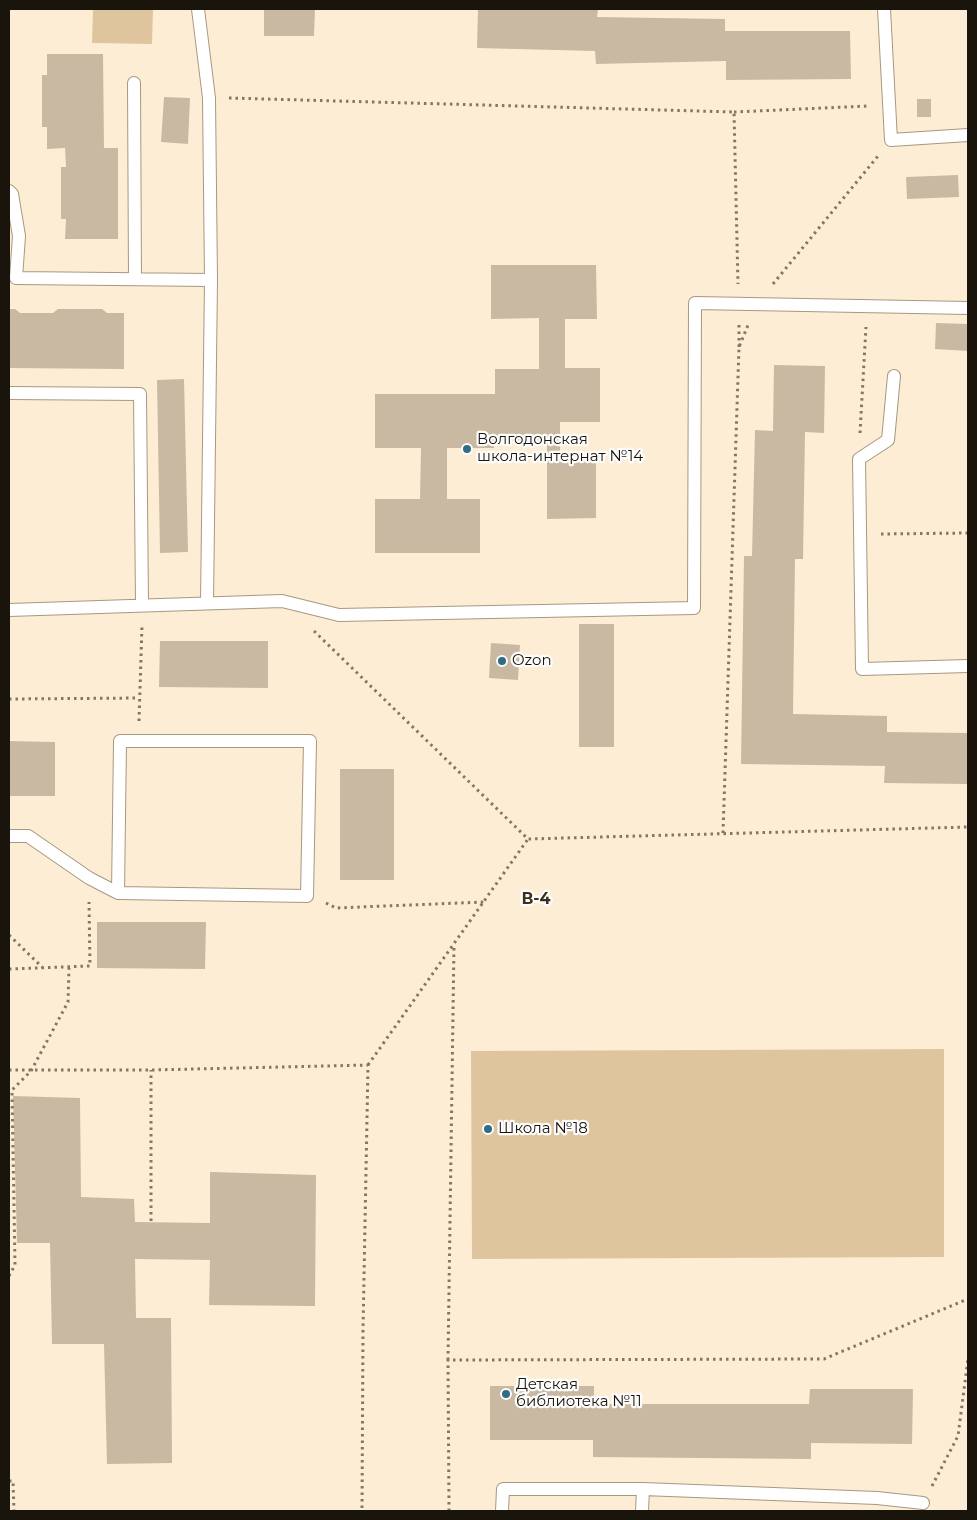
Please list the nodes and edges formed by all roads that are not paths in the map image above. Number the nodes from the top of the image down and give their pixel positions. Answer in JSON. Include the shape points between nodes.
{"nodes":[{"id":1,"x":198,"y":9,"type":"edge"},
{"id":2,"x":884,"y":9,"type":"edge"},
{"id":3,"x":134,"y":82,"type":"dead end"},
{"id":4,"x":968,"y":135,"type":"edge"},
{"id":5,"x":9,"y":191,"type":"edge"},
{"id":6,"x":135,"y":279,"type":"junction"},
{"id":7,"x":211,"y":280,"type":"junction"},
{"id":8,"x":968,"y":308,"type":"edge"},
{"id":9,"x":894,"y":376,"type":"dead end"},
{"id":10,"x":9,"y":393,"type":"edge"},
{"id":11,"x":207,"y":603,"type":"junction"},
{"id":12,"x":142,"y":604,"type":"junction"},
{"id":13,"x":9,"y":610,"type":"edge"},
{"id":14,"x":968,"y":666,"type":"edge"},
{"id":15,"x":9,"y":836,"type":"edge"},
{"id":16,"x":118,"y":893,"type":"junction"},
{"id":17,"x":643,"y":1489,"type":"junction"},
{"id":18,"x":923,"y":1503,"type":"road end"},
{"id":19,"x":502,"y":1511,"type":"edge"},
{"id":20,"x":642,"y":1511,"type":"edge"}],
"edges":[{"from":1,"to":7,"type":"lane","via":[[210,98]]},
{"from":2,"to":4,"type":"lane","via":[[891,140]]},
{"from":3,"to":6,"type":"lane"},
{"from":5,"to":6,"type":"lane","via":[[19,236],[16,278]]},
{"from":6,"to":7,"type":"lane"},
{"from":7,"to":11,"type":"lane"},
{"from":8,"to":11,"type":"lane","via":[[695,303],[694,608],[339,615],[282,601]]},
{"from":9,"to":14,"type":"lane","via":[[888,440],[859,459],[862,669]]},
{"from":10,"to":12,"type":"lane","via":[[140,394]]},
{"from":11,"to":12,"type":"lane"},
{"from":12,"to":13,"type":"lane"},
{"from":15,"to":16,"type":"lane","via":[[28,836],[89,878]]},
{"from":16,"to":16,"type":"lane","via":[[120,741],[310,741],[307,896]]},
{"from":17,"to":18,"type":"lane","via":[[877,1498]]},
{"from":17,"to":19,"type":"lane","via":[[503,1488]]},
{"from":17,"to":20,"type":"lane"}]}
